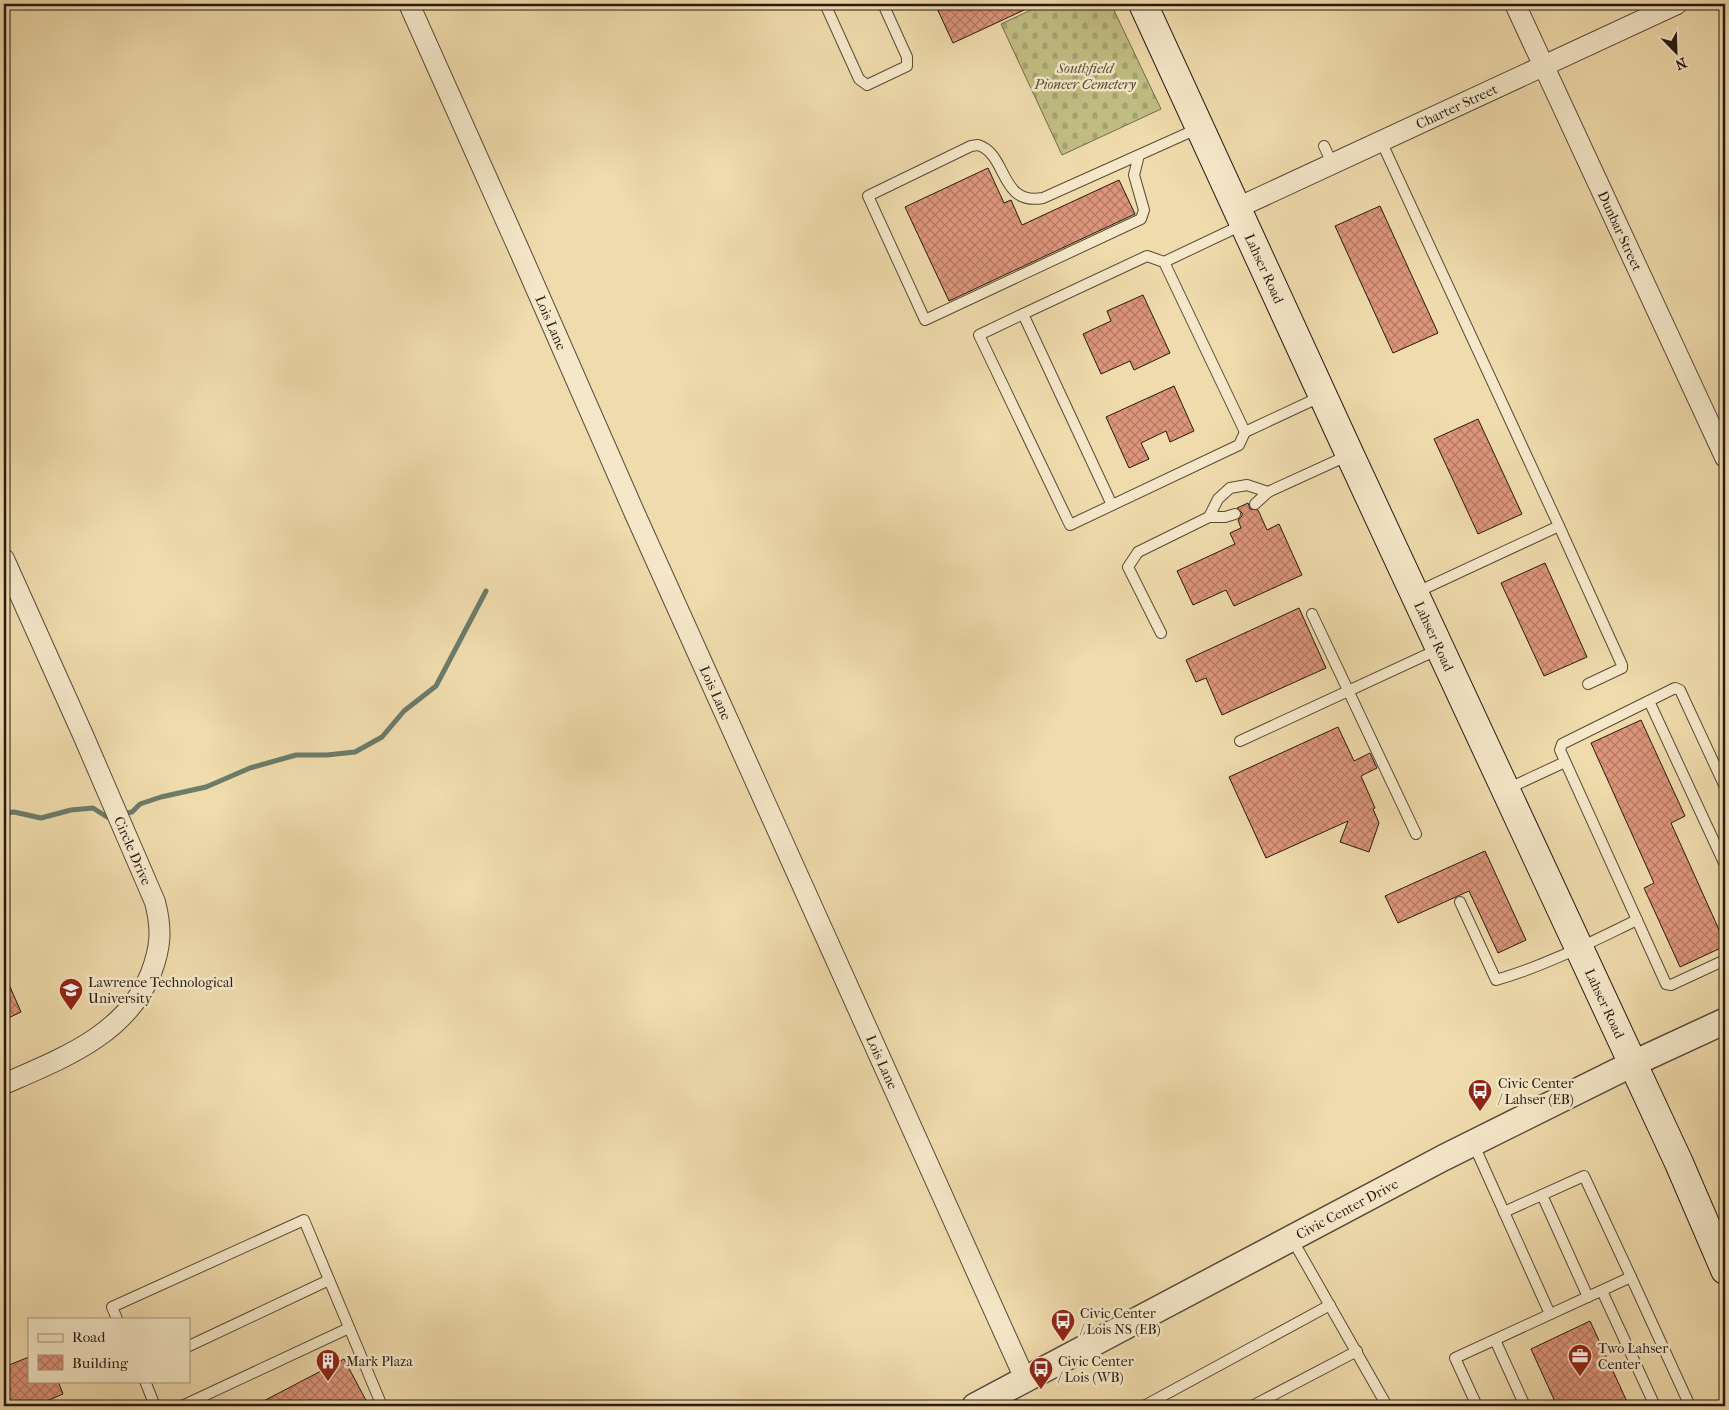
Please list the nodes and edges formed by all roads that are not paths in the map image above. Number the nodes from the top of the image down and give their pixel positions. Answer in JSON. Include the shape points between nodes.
{"nodes":[{"id":1,"x":409,"y":4,"type":"edge"},
{"id":2,"x":825,"y":4,"type":"edge"},
{"id":3,"x":883,"y":4,"type":"edge"},
{"id":4,"x":1143,"y":4,"type":"edge"},
{"id":5,"x":1515,"y":4,"type":"edge"},
{"id":6,"x":1677,"y":4,"type":"edge"},
{"id":7,"x":1544,"y":66,"type":"junction"},
{"id":8,"x":1200,"y":128,"type":"junction"},
{"id":9,"x":1382,"y":141,"type":"junction"},
{"id":10,"x":1139,"y":154,"type":"junction"},
{"id":11,"x":1240,"y":216,"type":"junction"},
{"id":12,"x":1164,"y":262,"type":"junction"},
{"id":13,"x":1023,"y":314,"type":"junction"},
{"id":14,"x":1323,"y":396,"type":"junction"},
{"id":15,"x":1245,"y":432,"type":"junction"},
{"id":16,"x":1350,"y":455,"type":"junction"},
{"id":17,"x":1725,"y":457,"type":"edge"},
{"id":18,"x":1268,"y":492,"type":"junction"},
{"id":19,"x":1255,"y":504,"type":"dead end"},
{"id":20,"x":1112,"y":505,"type":"junction"},
{"id":21,"x":1235,"y":514,"type":"dead end"},
{"id":22,"x":1210,"y":517,"type":"junction"},
{"id":23,"x":1559,"y":526,"type":"junction"},
{"id":24,"x":4,"y":559,"type":"edge"},
{"id":25,"x":1414,"y":594,"type":"junction"},
{"id":26,"x":1312,"y":614,"type":"dead end"},
{"id":27,"x":1161,"y":633,"type":"dead end"},
{"id":28,"x":1440,"y":648,"type":"junction"},
{"id":29,"x":1588,"y":684,"type":"dead end"},
{"id":30,"x":1348,"y":691,"type":"junction"},
{"id":31,"x":1649,"y":701,"type":"junction"},
{"id":32,"x":1240,"y":741,"type":"dead end"},
{"id":33,"x":1565,"y":762,"type":"junction"},
{"id":34,"x":1725,"y":787,"type":"edge"},
{"id":35,"x":1505,"y":790,"type":"junction"},
{"id":36,"x":1416,"y":834,"type":"dead end"},
{"id":37,"x":1725,"y":865,"type":"edge"},
{"id":38,"x":1460,"y":902,"type":"dead end"},
{"id":39,"x":1637,"y":920,"type":"junction"},
{"id":40,"x":1579,"y":948,"type":"junction"},
{"id":41,"x":1725,"y":960,"type":"edge"},
{"id":42,"x":1725,"y":1021,"type":"edge"},
{"id":43,"x":1632,"y":1064,"type":"junction"},
{"id":44,"x":4,"y":1084,"type":"edge"},
{"id":45,"x":1473,"y":1143,"type":"junction"},
{"id":46,"x":1542,"y":1195,"type":"junction"},
{"id":47,"x":1504,"y":1212,"type":"junction"},
{"id":48,"x":1292,"y":1239,"type":"junction"},
{"id":49,"x":1725,"y":1270,"type":"edge"},
{"id":50,"x":1631,"y":1277,"type":"junction"},
{"id":51,"x":329,"y":1280,"type":"junction"},
{"id":52,"x":1602,"y":1291,"type":"junction"},
{"id":53,"x":1588,"y":1297,"type":"junction"},
{"id":54,"x":1330,"y":1305,"type":"junction"},
{"id":55,"x":1550,"y":1314,"type":"junction"},
{"id":56,"x":117,"y":1318,"type":"edge"},
{"id":57,"x":349,"y":1328,"type":"junction"},
{"id":58,"x":1495,"y":1340,"type":"junction"},
{"id":59,"x":190,"y":1346,"type":"edge"},
{"id":60,"x":1357,"y":1351,"type":"junction"},
{"id":61,"x":1026,"y":1379,"type":"junction"},
{"id":62,"x":145,"y":1382,"type":"edge"},
{"id":63,"x":156,"y":1406,"type":"edge"},
{"id":64,"x":182,"y":1406,"type":"edge"},
{"id":65,"x":382,"y":1406,"type":"edge"},
{"id":66,"x":975,"y":1406,"type":"edge"},
{"id":67,"x":1144,"y":1406,"type":"edge"},
{"id":68,"x":1252,"y":1406,"type":"edge"},
{"id":69,"x":1387,"y":1406,"type":"edge"},
{"id":70,"x":1477,"y":1406,"type":"edge"},
{"id":71,"x":1525,"y":1406,"type":"edge"},
{"id":72,"x":1656,"y":1406,"type":"edge"},
{"id":73,"x":1690,"y":1406,"type":"edge"}],
"edges":[{"from":1,"to":61,"type":"street","name":"Lois Lane","via":[[635,514]]},
{"from":2,"to":3,"type":"lane","via":[[859,79],[867,85],[907,66],[907,57]]},
{"from":4,"to":8,"type":"main road","name":"Lahser Road"},
{"from":5,"to":7,"type":"street","name":"Dunbar Street"},
{"from":6,"to":7,"type":"street","name":"Charter Street"},
{"from":7,"to":9,"type":"street","name":"Charter Street"},
{"from":7,"to":17,"type":"street","name":"Dunbar Street"},
{"from":8,"to":10,"type":"lane"},
{"from":8,"to":11,"type":"main road","name":"Lahser Road"},
{"from":9,"to":11,"type":"street","name":"Charter Street","via":[[1328,154]]},
{"from":9,"to":23,"type":"lane"},
{"from":10,"to":10,"type":"lane","via":[[1036,200],[1012,189],[988,150],[978,145],[971,146],[868,196],[925,320],[1141,219],[1144,210],[1134,175]]},
{"from":11,"to":12,"type":"lane"},
{"from":11,"to":14,"type":"main road","name":"Lahser Road"},
{"from":12,"to":13,"type":"lane","via":[[1147,256]]},
{"from":12,"to":15,"type":"lane"},
{"from":13,"to":20,"type":"lane"},
{"from":13,"to":20,"type":"lane","via":[[979,335],[1070,526]]},
{"from":14,"to":15,"type":"lane"},
{"from":14,"to":16,"type":"main road","name":"Lahser Road"},
{"from":15,"to":20,"type":"lane","via":[[1239,445]]},
{"from":16,"to":18,"type":"lane"},
{"from":16,"to":25,"type":"main road","name":"Lahser Road"},
{"from":18,"to":19,"type":"lane"},
{"from":18,"to":22,"type":"lane","via":[[1248,485],[1230,488],[1218,499]]},
{"from":21,"to":22,"type":"lane"},
{"from":22,"to":27,"type":"lane","via":[[1138,552],[1128,567]]},
{"from":23,"to":25,"type":"lane"},
{"from":23,"to":29,"type":"lane","via":[[1622,665],[1622,668]]},
{"from":24,"to":44,"type":"street","name":"Circle Drive","via":[[130,843],[160,920],[155,962],[147,983],[124,1016],[77,1050]]},
{"from":25,"to":28,"type":"main road","name":"Lahser Road"},
{"from":26,"to":30,"type":"lane"},
{"from":28,"to":30,"type":"lane"},
{"from":28,"to":35,"type":"main road","name":"Lahser Road"},
{"from":30,"to":32,"type":"lane"},
{"from":30,"to":36,"type":"lane"},
{"from":31,"to":33,"type":"lane","via":[[1562,744],[1560,750]]},
{"from":31,"to":34,"type":"lane","via":[[1676,688],[1680,690]]},
{"from":31,"to":37,"type":"lane"},
{"from":33,"to":35,"type":"lane"},
{"from":33,"to":39,"type":"lane"},
{"from":35,"to":40,"type":"main road","name":"Lahser Road"},
{"from":38,"to":40,"type":"lane","via":[[1496,980]]},
{"from":39,"to":40,"type":"lane"},
{"from":39,"to":41,"type":"lane","via":[[1666,984]]},
{"from":40,"to":43,"type":"main road","name":"Lahser Road"},
{"from":42,"to":43,"type":"street","name":"Civic Center Drive"},
{"from":43,"to":45,"type":"street","name":"Civic Center Drive"},
{"from":43,"to":49,"type":"main road","name":"Lahser Road"},
{"from":45,"to":47,"type":"lane"},
{"from":45,"to":48,"type":"street","name":"Civic Center Drive"},
{"from":46,"to":47,"type":"lane"},
{"from":46,"to":50,"type":"lane","via":[[1584,1176]]},
{"from":46,"to":53,"type":"lane"},
{"from":47,"to":55,"type":"lane"},
{"from":48,"to":54,"type":"lane"},
{"from":48,"to":61,"type":"street","name":"Civic Center Drive"},
{"from":50,"to":52,"type":"lane"},
{"from":50,"to":73,"type":"lane"},
{"from":51,"to":56,"type":"lane","via":[[304,1220],[112,1307]]},
{"from":51,"to":57,"type":"lane"},
{"from":51,"to":59,"type":"lane"},
{"from":52,"to":53,"type":"lane"},
{"from":52,"to":72,"type":"lane"},
{"from":53,"to":55,"type":"lane"},
{"from":54,"to":60,"type":"lane"},
{"from":54,"to":67,"type":"lane"},
{"from":55,"to":58,"type":"lane"},
{"from":57,"to":64,"type":"lane"},
{"from":57,"to":65,"type":"lane"},
{"from":58,"to":70,"type":"lane","via":[[1455,1358]]},
{"from":58,"to":71,"type":"lane"},
{"from":60,"to":68,"type":"lane"},
{"from":60,"to":69,"type":"lane"},
{"from":61,"to":66,"type":"street","name":"Civic Center Drive"},
{"from":62,"to":63,"type":"lane"}]}
